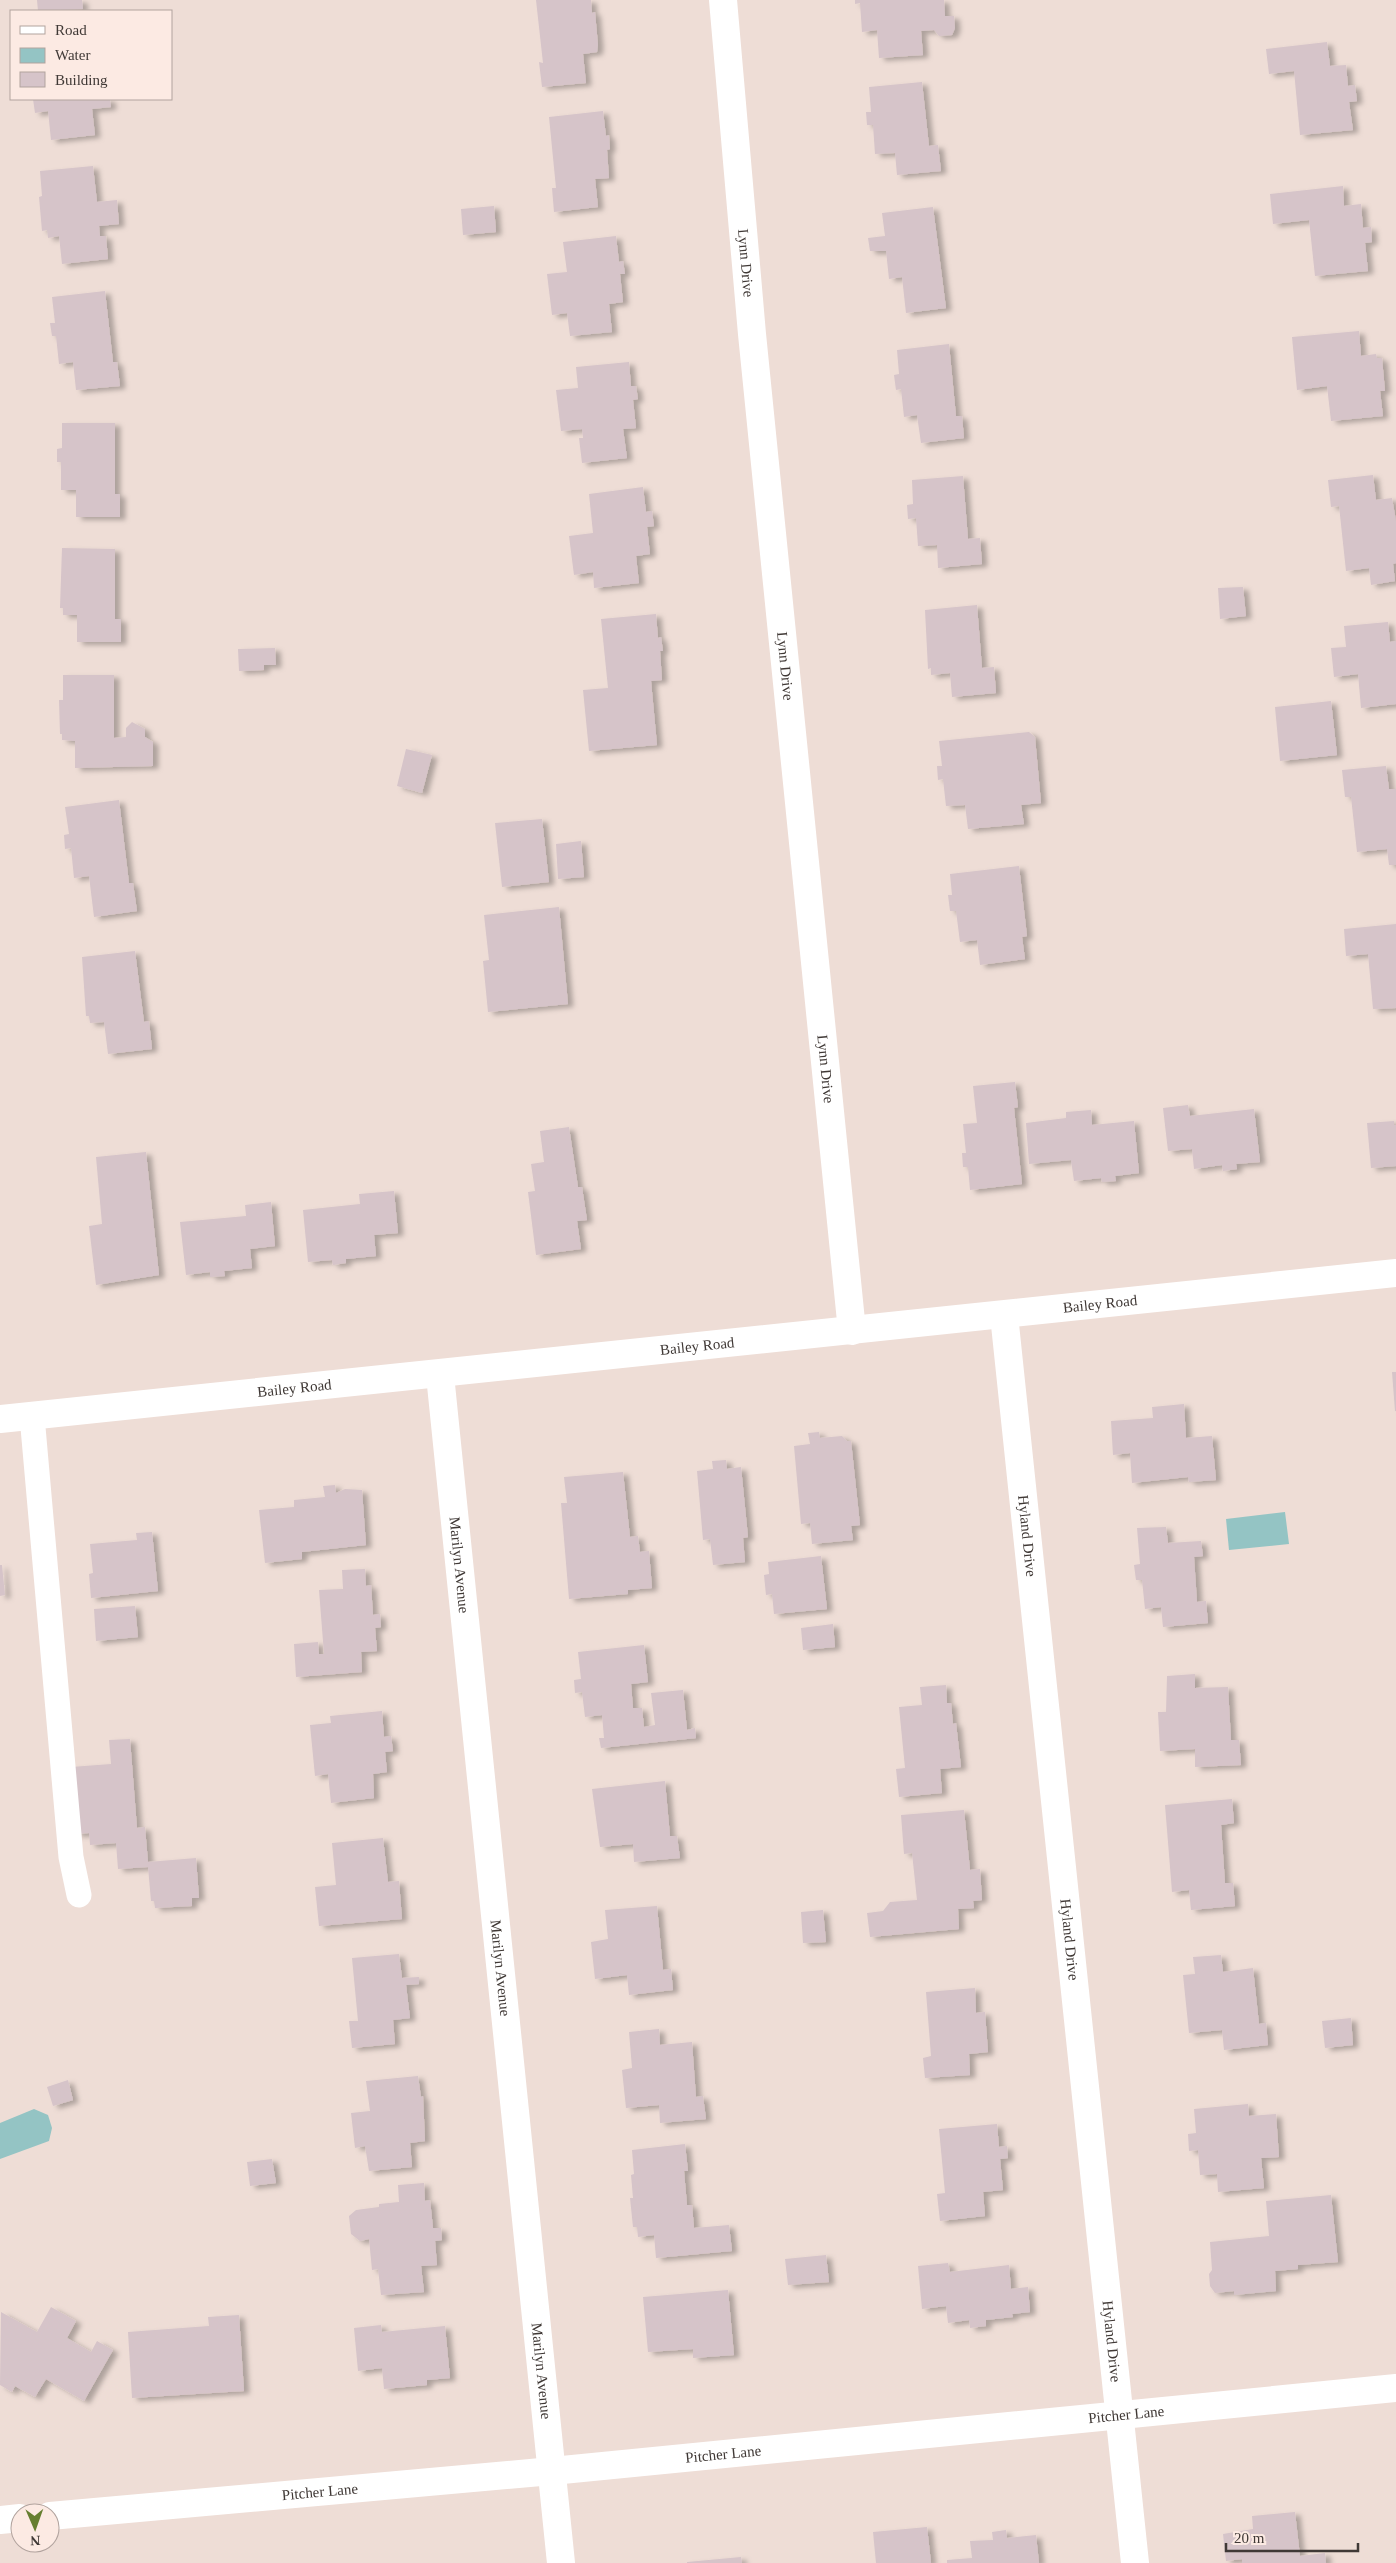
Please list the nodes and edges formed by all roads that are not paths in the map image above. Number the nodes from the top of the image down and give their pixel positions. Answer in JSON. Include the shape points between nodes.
{"nodes":[{"id":1,"x":722,"y":0,"type":"edge"},
{"id":2,"x":1396,"y":1273,"type":"edge"},
{"id":3,"x":1004,"y":1315,"type":"junction"},
{"id":4,"x":852,"y":1331,"type":"junction"},
{"id":5,"x":440,"y":1374,"type":"junction"},
{"id":6,"x":32,"y":1416,"type":"junction"},
{"id":7,"x":0,"y":1419,"type":"edge"},
{"id":8,"x":79,"y":1895,"type":"dead end"},
{"id":9,"x":1396,"y":2388,"type":"edge"},
{"id":10,"x":1120,"y":2415,"type":"junction"},
{"id":11,"x":552,"y":2471,"type":"junction"},
{"id":12,"x":60,"y":2515,"type":"edge"},
{"id":13,"x":561,"y":2563,"type":"edge"},
{"id":14,"x":1135,"y":2563,"type":"edge"}],
"edges":[{"from":1,"to":4,"type":"street","name":"Lynn Drive","via":[[752,334]]},
{"from":2,"to":3,"type":"street","name":"Bailey Road"},
{"from":3,"to":4,"type":"street","name":"Bailey Road"},
{"from":3,"to":10,"type":"street","name":"Hyland Drive"},
{"from":4,"to":5,"type":"street","name":"Bailey Road"},
{"from":5,"to":6,"type":"street","name":"Bailey Road"},
{"from":5,"to":11,"type":"street","name":"Marilyn Avenue"},
{"from":6,"to":7,"type":"street","name":"Bailey Road"},
{"from":6,"to":8,"type":"lane","via":[[71,1857]]},
{"from":9,"to":10,"type":"street","name":"Pitcher Lane"},
{"from":10,"to":11,"type":"street","name":"Pitcher Lane"},
{"from":10,"to":14,"type":"street","name":"Hyland Drive"},
{"from":11,"to":12,"type":"street","name":"Pitcher Lane"},
{"from":11,"to":13,"type":"street","name":"Marilyn Avenue"}]}
